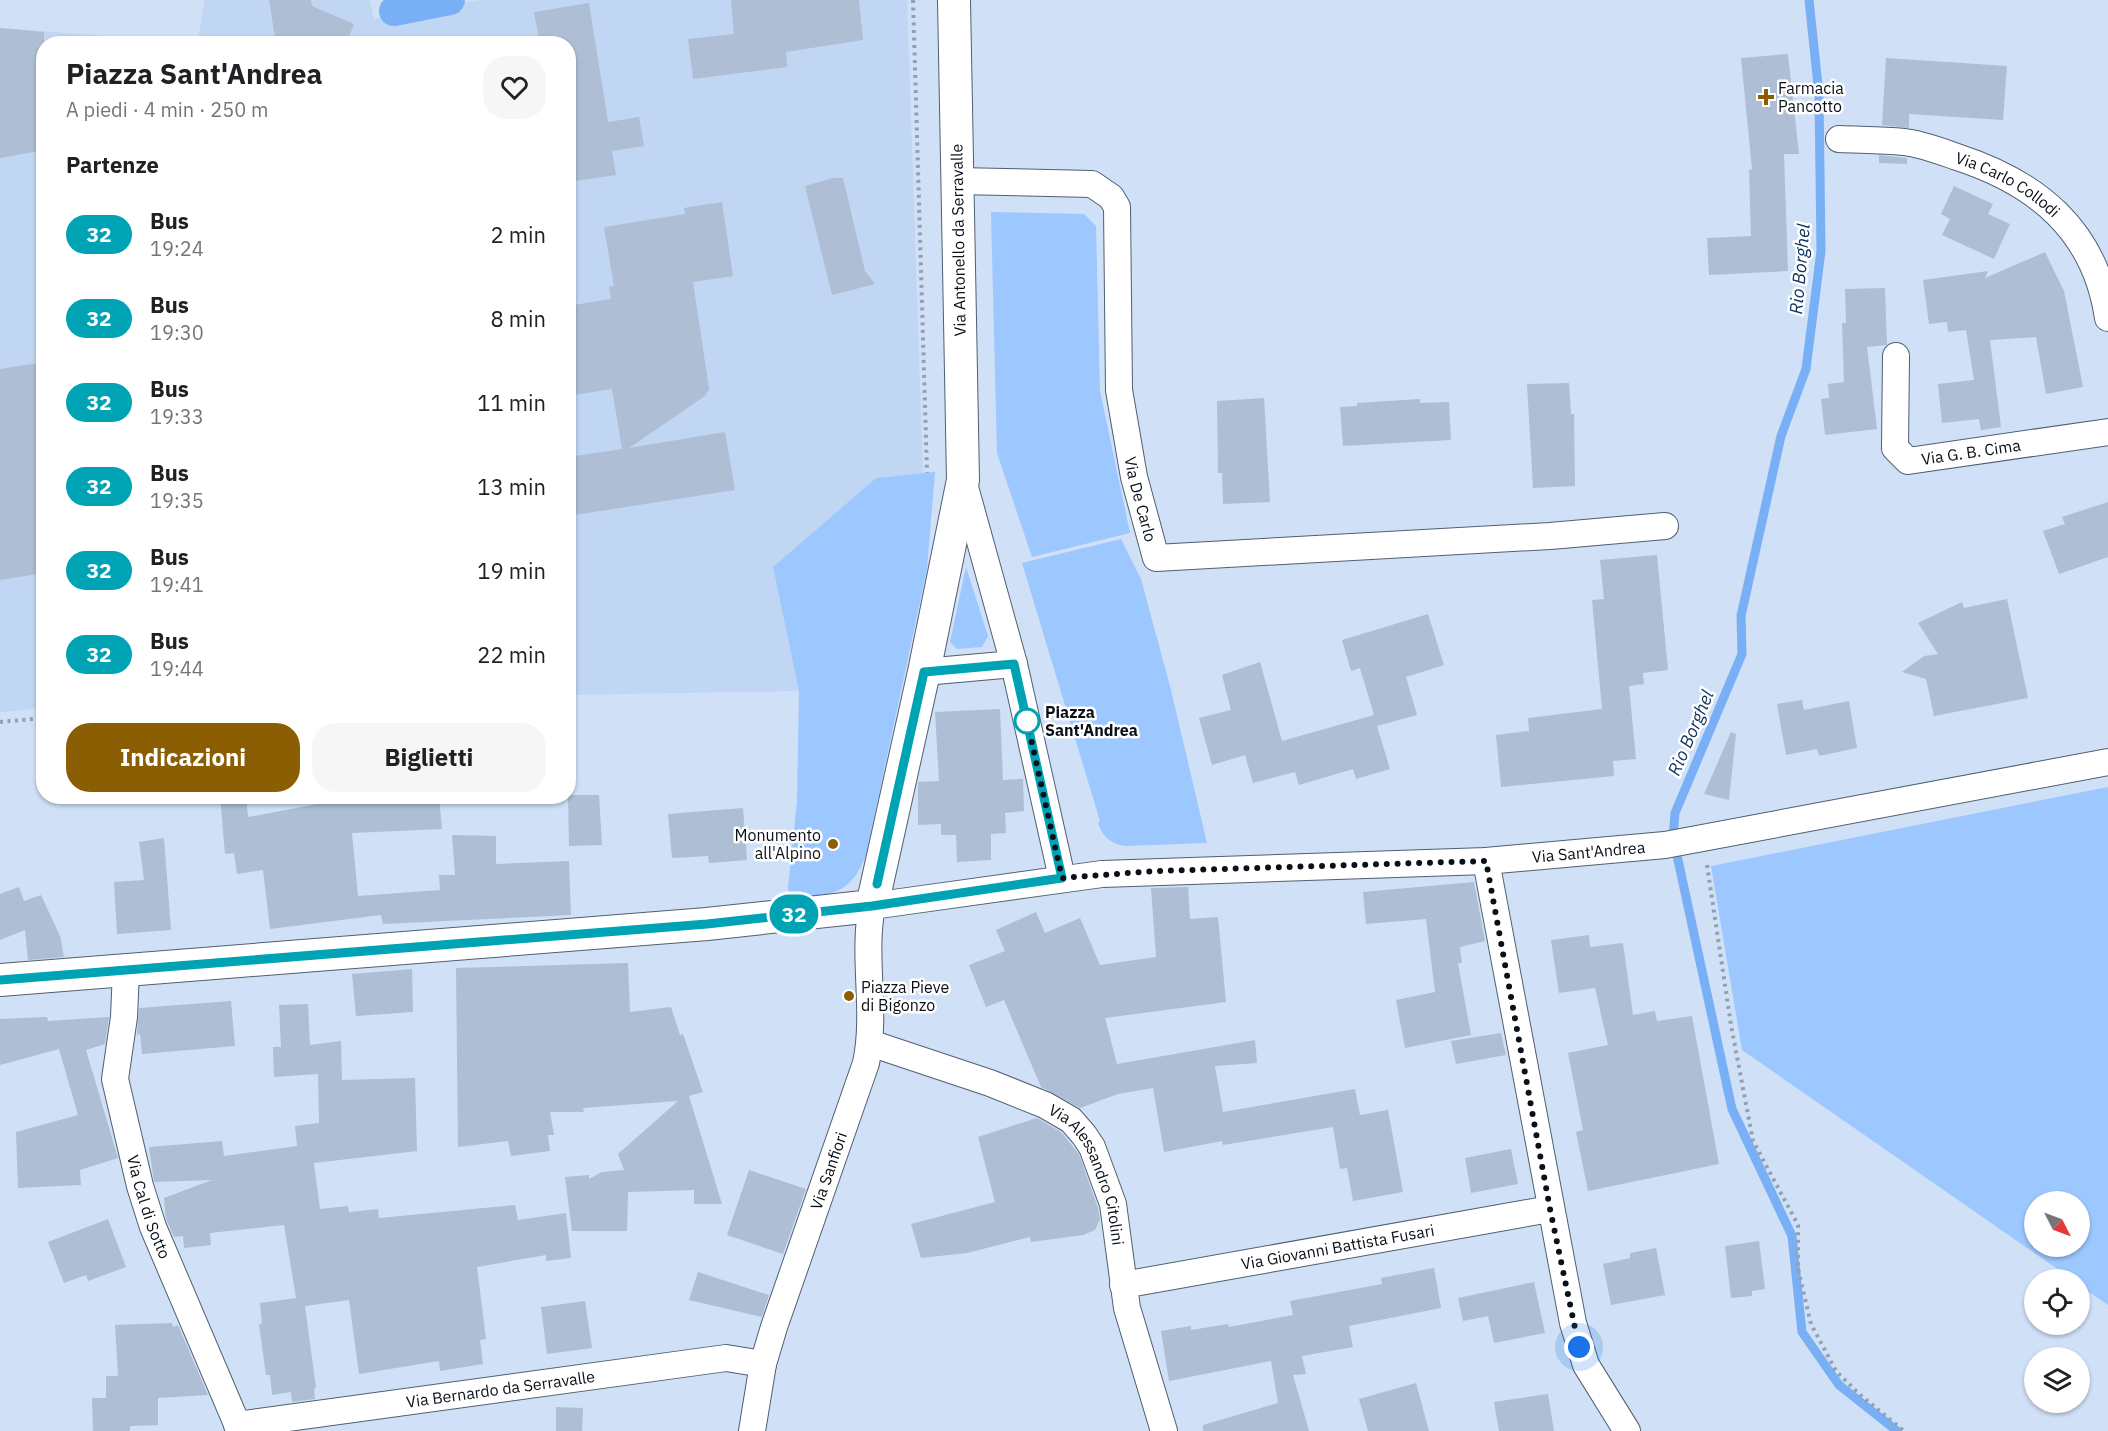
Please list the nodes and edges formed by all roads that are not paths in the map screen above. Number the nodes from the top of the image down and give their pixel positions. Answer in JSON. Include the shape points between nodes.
{"nodes":[{"id":1,"x":954,"y":0,"type":"edge"},
{"id":2,"x":1839,"y":139,"type":"dead end"},
{"id":3,"x":957,"y":181,"type":"junction"},
{"id":4,"x":2108,"y":318,"type":"edge"},
{"id":5,"x":1896,"y":356,"type":"dead end"},
{"id":6,"x":2108,"y":432,"type":"edge"},
{"id":7,"x":963,"y":480,"type":"junction"},
{"id":8,"x":1665,"y":526,"type":"dead end"},
{"id":9,"x":1014,"y":664,"type":"junction"},
{"id":10,"x":924,"y":672,"type":"junction"},
{"id":11,"x":2108,"y":762,"type":"edge"},
{"id":12,"x":1486,"y":861,"type":"junction"},
{"id":13,"x":1062,"y":878,"type":"junction"},
{"id":14,"x":872,"y":906,"type":"junction"},
{"id":15,"x":126,"y":970,"type":"junction"},
{"id":16,"x":0,"y":980,"type":"edge"},
{"id":17,"x":870,"y":1043,"type":"junction"},
{"id":18,"x":1550,"y":1209,"type":"junction"},
{"id":19,"x":1123,"y":1285,"type":"junction"},
{"id":20,"x":763,"y":1364,"type":"junction"},
{"id":21,"x":238,"y":1428,"type":"edge"},
{"id":22,"x":752,"y":1431,"type":"edge"},
{"id":23,"x":1164,"y":1431,"type":"edge"},
{"id":24,"x":1627,"y":1431,"type":"edge"}],
"edges":[{"from":1,"to":3,"type":"street","name":"Via Antonello da Serravalle"},
{"from":2,"to":4,"type":"street","name":"Via Carlo Collodi","via":[[1907,142],[1980,164],[2013,179],[2057,211],[2071,227],[2099,280]]},
{"from":3,"to":7,"type":"street","name":"Via Antonello da Serravalle"},
{"from":3,"to":8,"type":"street","name":"Via De Carlo","via":[[1092,184],[1111,196],[1117,207],[1119,390],[1134,477],[1156,558]]},
{"from":5,"to":6,"type":"street","name":"Via G. B. Cima","via":[[1895,448],[1908,461]]},
{"from":7,"to":9,"type":"street","name":"Via Antonello da Serravalle"},
{"from":7,"to":10,"type":"street","name":"Via Antonello da Serravalle"},
{"from":9,"to":10,"type":"street"},
{"from":9,"to":13,"type":"street","name":"Via Antonello da Serravalle"},
{"from":10,"to":14,"type":"street","name":"Via Antonello da Serravalle"},
{"from":11,"to":12,"type":"street","name":"Via Sant'Andrea","via":[[1684,842]]},
{"from":12,"to":13,"type":"street","name":"Via Sant'Andrea","via":[[1156,871]]},
{"from":12,"to":18,"type":"street"},
{"from":13,"to":14,"type":"street","name":"Via Sant'Andrea"},
{"from":14,"to":15,"type":"street","via":[[707,924]]},
{"from":14,"to":17,"type":"street","name":"Via Sanfiori","via":[[867,932]]},
{"from":15,"to":16,"type":"street"},
{"from":15,"to":21,"type":"street","name":"Via Cal di Sotto","via":[[115,1079],[135,1164],[153,1227]]},
{"from":17,"to":19,"type":"street","name":"Via Alessandro Citolini","via":[[990,1083],[1071,1120],[1092,1147],[1113,1204]]},
{"from":17,"to":20,"type":"street","name":"Via Sanfiori"},
{"from":18,"to":19,"type":"street","name":"Via Giovanni Battista Fusari"},
{"from":18,"to":24,"type":"street","via":[[1579,1347],[1598,1387]]},
{"from":19,"to":23,"type":"street","name":"Via Alessandro Citolini"},
{"from":20,"to":21,"type":"street","name":"Via Bernardo da Serravalle","via":[[726,1358]]},
{"from":20,"to":22,"type":"street","name":"Via Sanfiori"}]}
